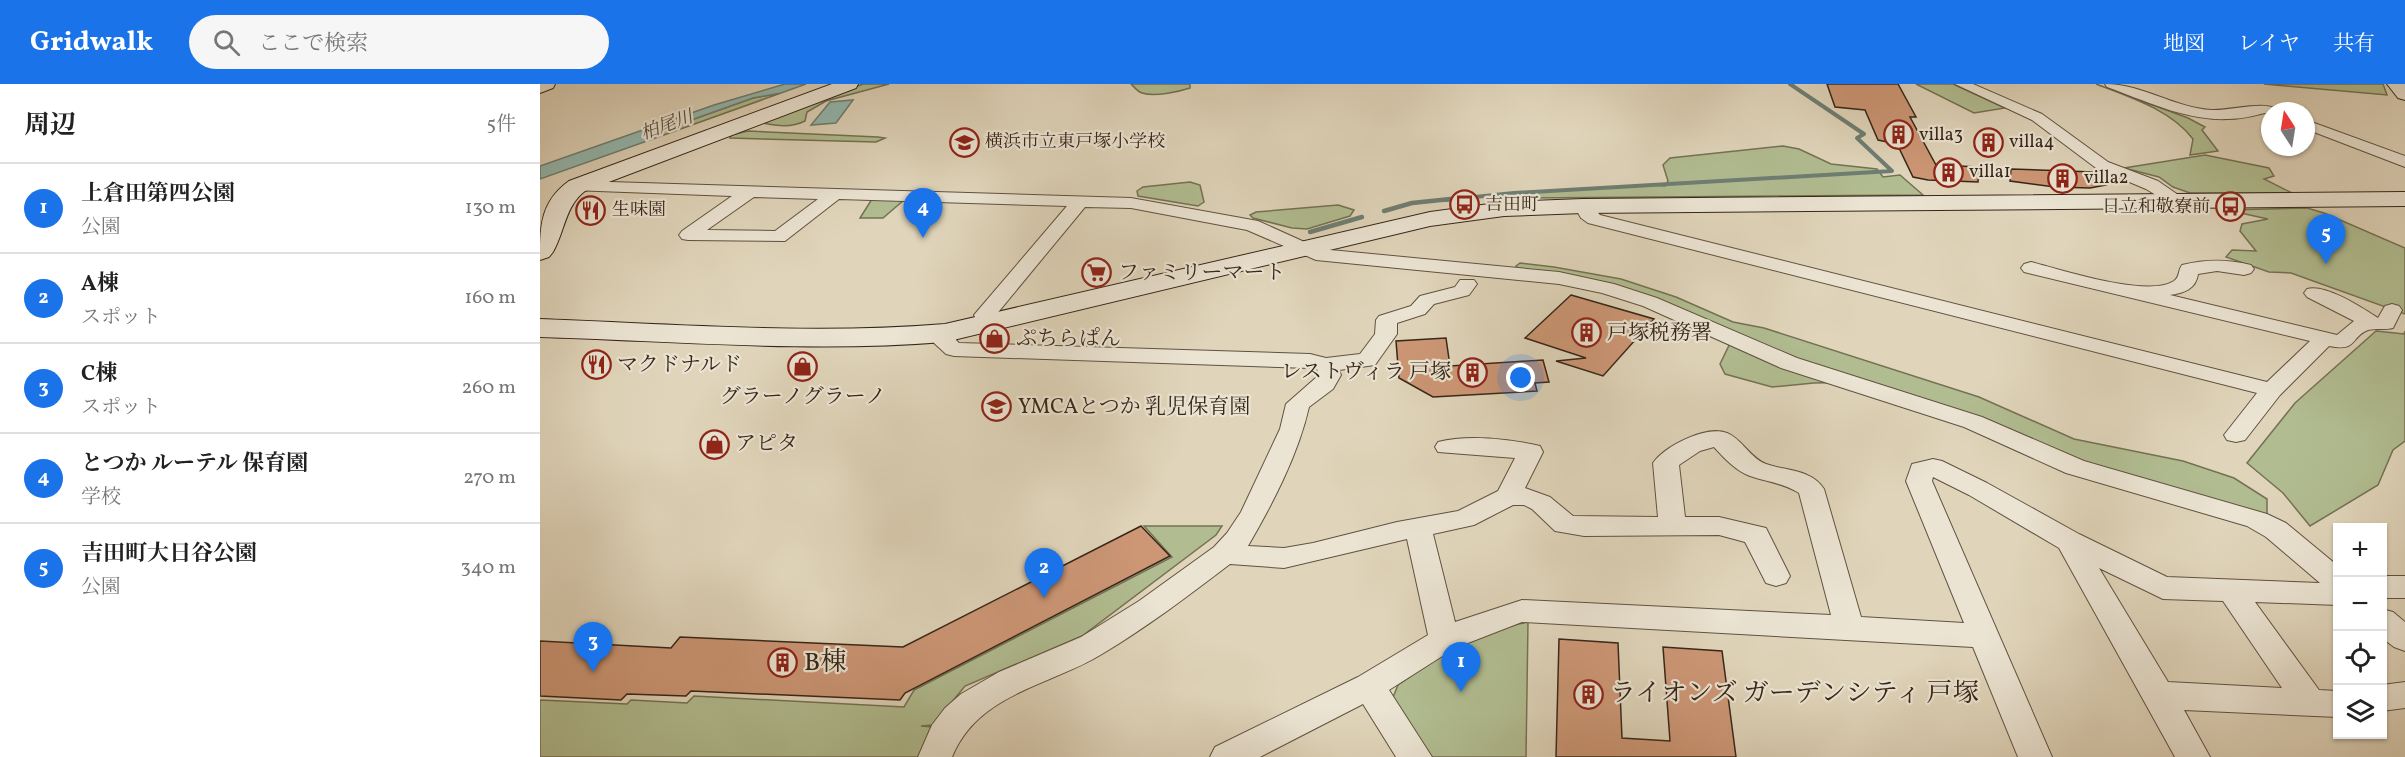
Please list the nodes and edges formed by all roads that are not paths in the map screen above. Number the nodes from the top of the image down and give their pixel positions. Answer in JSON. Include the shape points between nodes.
{"nodes":[{"id":1,"x":546,"y":84,"type":"edge"},
{"id":2,"x":849,"y":84,"type":"edge"},
{"id":3,"x":1962,"y":84,"type":"edge"},
{"id":4,"x":2112,"y":84,"type":"edge"},
{"id":5,"x":2396,"y":84,"type":"edge"},
{"id":6,"x":540,"y":87,"type":"edge"},
{"id":7,"x":2405,"y":94,"type":"edge"},
{"id":8,"x":2261,"y":110,"type":"edge"},
{"id":9,"x":2315,"y":127,"type":"edge"},
{"id":10,"x":2405,"y":162,"type":"edge"},
{"id":11,"x":577,"y":186,"type":"junction"},
{"id":12,"x":749,"y":192,"type":"junction"},
{"id":13,"x":834,"y":195,"type":"junction"},
{"id":14,"x":2405,"y":199,"type":"edge"},
{"id":15,"x":2178,"y":201,"type":"junction"},
{"id":16,"x":1080,"y":202,"type":"junction"},
{"id":17,"x":1583,"y":206,"type":"junction"},
{"id":18,"x":1301,"y":248,"type":"junction"},
{"id":19,"x":540,"y":252,"type":"edge"},
{"id":20,"x":1418,"y":264,"type":"junction"},
{"id":21,"x":2031,"y":268,"type":"dead end"},
{"id":22,"x":2244,"y":269,"type":"dead end"},
{"id":23,"x":1540,"y":276,"type":"junction"},
{"id":24,"x":1467,"y":284,"type":"junction"},
{"id":25,"x":2314,"y":292,"type":"dead end"},
{"id":26,"x":2138,"y":294,"type":"junction"},
{"id":27,"x":2392,"y":310,"type":"dead end"},
{"id":28,"x":2374,"y":324,"type":"junction"},
{"id":29,"x":987,"y":325,"type":"junction"},
{"id":30,"x":540,"y":328,"type":"edge"},
{"id":31,"x":945,"y":333,"type":"junction"},
{"id":32,"x":2325,"y":338,"type":"junction"},
{"id":33,"x":1326,"y":365,"type":"junction"},
{"id":34,"x":2272,"y":390,"type":"junction"},
{"id":35,"x":2236,"y":435,"type":"dead end"},
{"id":36,"x":1447,"y":447,"type":"dead end"},
{"id":37,"x":1509,"y":496,"type":"junction"},
{"id":38,"x":1673,"y":527,"type":"junction"},
{"id":39,"x":1418,"y":528,"type":"junction"},
{"id":40,"x":2069,"y":541,"type":"junction"},
{"id":41,"x":1224,"y":554,"type":"junction"},
{"id":42,"x":1776,"y":576,"type":"dead end"},
{"id":43,"x":2333,"y":579,"type":"edge"},
{"id":44,"x":2387,"y":587,"type":"edge"},
{"id":45,"x":2405,"y":587,"type":"edge"},
{"id":46,"x":2231,"y":590,"type":"junction"},
{"id":47,"x":2333,"y":594,"type":"edge"},
{"id":48,"x":2387,"y":624,"type":"edge"},
{"id":49,"x":1849,"y":628,"type":"junction"},
{"id":50,"x":1982,"y":636,"type":"junction"},
{"id":51,"x":2405,"y":639,"type":"edge"},
{"id":52,"x":1443,"y":640,"type":"junction"},
{"id":53,"x":1369,"y":686,"type":"junction"},
{"id":54,"x":2159,"y":695,"type":"junction"},
{"id":55,"x":2405,"y":695,"type":"edge"},
{"id":56,"x":2387,"y":697,"type":"edge"},
{"id":57,"x":2324,"y":704,"type":"edge"},
{"id":58,"x":935,"y":757,"type":"edge"},
{"id":59,"x":1227,"y":757,"type":"edge"},
{"id":60,"x":1415,"y":757,"type":"edge"},
{"id":61,"x":2035,"y":757,"type":"edge"},
{"id":62,"x":2193,"y":757,"type":"edge"}],
"edges":[{"from":1,"to":6,"type":"street"},
{"from":2,"to":11,"type":"street"},
{"from":3,"to":15,"type":"street","via":[[2037,117],[2102,165],[2152,185]]},
{"from":4,"to":8,"type":"street","via":[[2209,114],[2224,116]]},
{"from":5,"to":7,"type":"street"},
{"from":9,"to":10,"type":"street"},
{"from":11,"to":12,"type":"street"},
{"from":11,"to":19,"type":"street","via":[[562,198]]},
{"from":12,"to":13,"type":"street"},
{"from":12,"to":13,"type":"street","via":[[688,235],[779,237]]},
{"from":13,"to":16,"type":"street"},
{"from":14,"to":15,"type":"street"},
{"from":15,"to":17,"type":"street"},
{"from":16,"to":18,"type":"street","via":[[1131,203],[1224,218],[1274,233]]},
{"from":16,"to":29,"type":"street","via":[[984,315]]},
{"from":17,"to":18,"type":"street","via":[[1504,208],[1457,214]]},
{"from":17,"to":34,"type":"street","via":[[1594,219]]},
{"from":18,"to":20,"type":"street","via":[[1316,254]]},
{"from":18,"to":29,"type":"street"},
{"from":20,"to":23,"type":"street"},
{"from":20,"to":24,"type":"street","via":[[1430,278]]},
{"from":21,"to":26,"type":"street"},
{"from":22,"to":26,"type":"street","via":[[2217,265],[2189,269],[2187,281],[2177,288]]},
{"from":23,"to":24,"type":"street","via":[[1527,282]]},
{"from":23,"to":43,"type":"street","via":[[1639,298],[1789,363],[1973,422],[2075,467],[2258,520],[2276,530]]},
{"from":24,"to":33,"type":"street","via":[[1462,291],[1426,300],[1418,310],[1386,320],[1386,334],[1367,360]]},
{"from":25,"to":28,"type":"street"},
{"from":26,"to":32,"type":"street"},
{"from":27,"to":28,"type":"street","via":[[2385,324]]},
{"from":28,"to":32,"type":"street","via":[[2363,324],[2341,342]]},
{"from":29,"to":31,"type":"street"},
{"from":30,"to":31,"type":"street","via":[[820,337]]},
{"from":31,"to":33,"type":"street","via":[[945,343],[954,350],[1310,361]]},
{"from":32,"to":34,"type":"street"},
{"from":33,"to":41,"type":"street","via":[[1329,375],[1325,384],[1298,404],[1292,429],[1254,513]]},
{"from":34,"to":35,"type":"street"},
{"from":36,"to":37,"type":"street","via":[[1531,452]]},
{"from":37,"to":38,"type":"street","via":[[1541,502],[1565,524]]},
{"from":37,"to":39,"type":"street","via":[[1464,519]]},
{"from":38,"to":42,"type":"street","via":[[1719,526],[1756,535]]},
{"from":38,"to":49,"type":"street","via":[[1666,463],[1703,439],[1720,439],[1757,470],[1795,479],[1811,489]]},
{"from":39,"to":41,"type":"street","via":[[1284,558]]},
{"from":39,"to":52,"type":"street"},
{"from":40,"to":46,"type":"street","via":[[2163,588]]},
{"from":40,"to":50,"type":"street","via":[[1933,467],[1921,470],[1919,481]]},
{"from":40,"to":54,"type":"street"},
{"from":41,"to":58,"type":"street","via":[[1107,637],[975,700],[951,723]]},
{"from":44,"to":45,"type":"street"},
{"from":46,"to":47,"type":"street"},
{"from":46,"to":57,"type":"street"},
{"from":48,"to":51,"type":"street"},
{"from":49,"to":50,"type":"street"},
{"from":49,"to":52,"type":"street","via":[[1522,611]]},
{"from":50,"to":61,"type":"street"},
{"from":52,"to":53,"type":"street"},
{"from":53,"to":59,"type":"street"},
{"from":53,"to":60,"type":"street"},
{"from":54,"to":57,"type":"street"},
{"from":54,"to":62,"type":"street"},
{"from":55,"to":56,"type":"street"}]}
